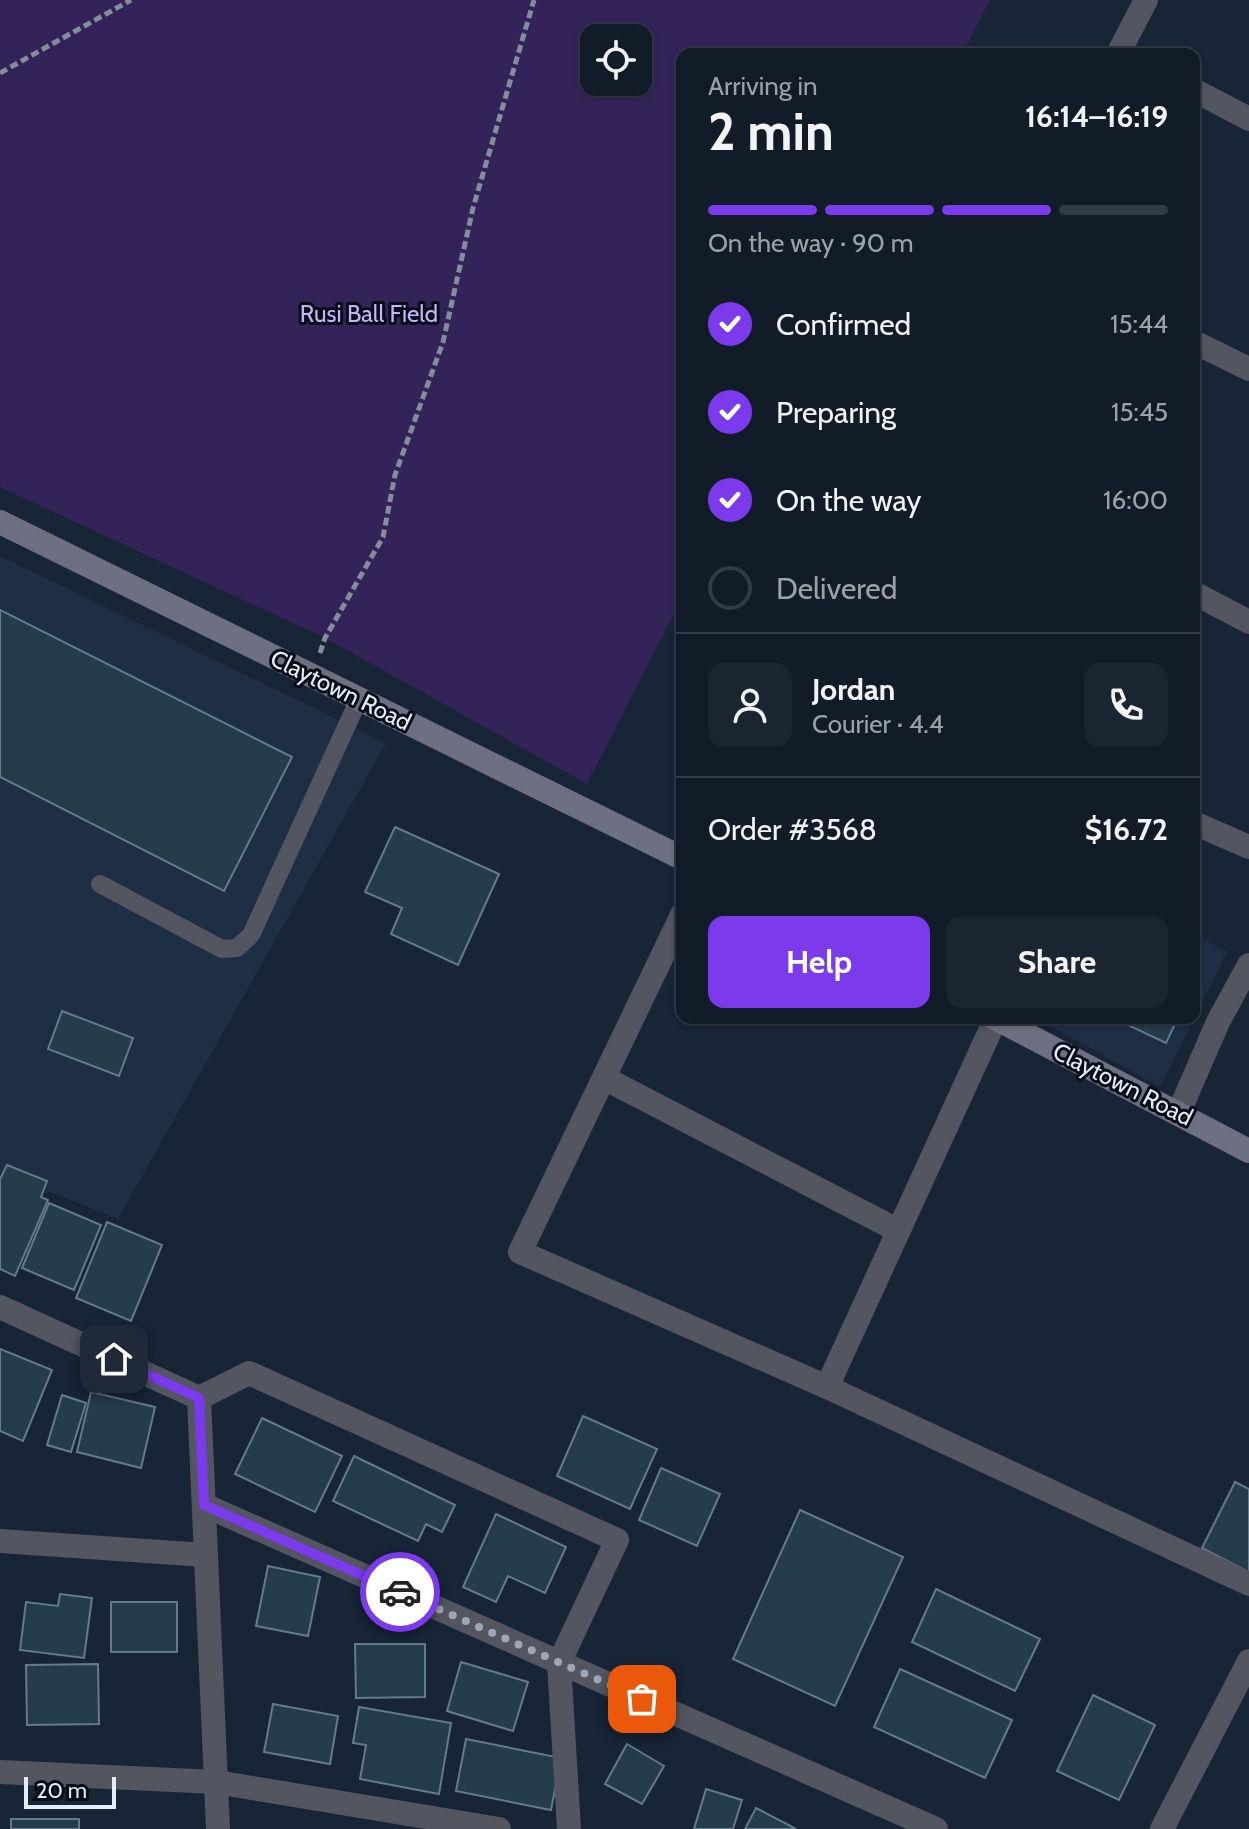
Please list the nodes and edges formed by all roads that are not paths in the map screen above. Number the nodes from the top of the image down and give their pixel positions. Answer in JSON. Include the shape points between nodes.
{"nodes":[{"id":1,"x":1146,"y":0,"type":"edge"},
{"id":2,"x":1123,"y":48,"type":"edge"},
{"id":3,"x":1200,"y":93,"type":"edge"},
{"id":4,"x":1249,"y":119,"type":"edge"},
{"id":5,"x":1200,"y":345,"type":"edge"},
{"id":6,"x":1249,"y":369,"type":"edge"},
{"id":7,"x":0,"y":522,"type":"edge"},
{"id":8,"x":1200,"y":596,"type":"edge"},
{"id":9,"x":1249,"y":622,"type":"edge"},
{"id":10,"x":359,"y":699,"type":"junction"},
{"id":11,"x":1200,"y":826,"type":"edge"},
{"id":12,"x":1249,"y":847,"type":"edge"},
{"id":13,"x":676,"y":855,"type":"edge"},
{"id":14,"x":100,"y":884,"type":"dead end"},
{"id":15,"x":676,"y":928,"type":"edge"},
{"id":16,"x":1249,"y":965,"type":"edge"},
{"id":17,"x":993,"y":1024,"type":"edge"},
{"id":18,"x":1008,"y":1024,"type":"edge"},
{"id":19,"x":604,"y":1078,"type":"junction"},
{"id":20,"x":1179,"y":1112,"type":"junction"},
{"id":21,"x":1249,"y":1151,"type":"edge"},
{"id":22,"x":897,"y":1230,"type":"junction"},
{"id":23,"x":0,"y":1307,"type":"edge"},
{"id":24,"x":827,"y":1387,"type":"junction"},
{"id":25,"x":199,"y":1398,"type":"junction"},
{"id":26,"x":204,"y":1505,"type":"junction"},
{"id":27,"x":0,"y":1541,"type":"edge"},
{"id":28,"x":205,"y":1555,"type":"junction"},
{"id":29,"x":1249,"y":1584,"type":"edge"},
{"id":30,"x":1249,"y":1661,"type":"edge"},
{"id":31,"x":559,"y":1663,"type":"junction"},
{"id":32,"x":0,"y":1772,"type":"edge"},
{"id":33,"x":216,"y":1782,"type":"junction"},
{"id":34,"x":923,"y":1826,"type":"edge"},
{"id":35,"x":218,"y":1829,"type":"edge"},
{"id":36,"x":499,"y":1829,"type":"edge"},
{"id":37,"x":569,"y":1829,"type":"edge"},
{"id":38,"x":1162,"y":1829,"type":"edge"}],
"edges":[{"from":1,"to":2,"type":"street"},
{"from":3,"to":4,"type":"street"},
{"from":5,"to":6,"type":"street"},
{"from":7,"to":10,"type":"street","name":"Claytown Road"},
{"from":8,"to":9,"type":"street"},
{"from":10,"to":13,"type":"street","name":"Claytown Road"},
{"from":10,"to":14,"type":"lane","via":[[251,935],[237,948],[222,949]]},
{"from":11,"to":12,"type":"street"},
{"from":15,"to":19,"type":"street"},
{"from":16,"to":20,"type":"street"},
{"from":17,"to":22,"type":"street"},
{"from":18,"to":20,"type":"street","name":"Claytown Road"},
{"from":19,"to":22,"type":"street"},
{"from":19,"to":24,"type":"street","via":[[520,1252]]},
{"from":20,"to":21,"type":"street","name":"Claytown Road"},
{"from":22,"to":24,"type":"street"},
{"from":23,"to":25,"type":"street"},
{"from":24,"to":29,"type":"street"},
{"from":25,"to":26,"type":"street"},
{"from":25,"to":31,"type":"street","via":[[249,1373],[617,1540]]},
{"from":26,"to":28,"type":"street"},
{"from":26,"to":31,"type":"street"},
{"from":27,"to":28,"type":"street"},
{"from":28,"to":33,"type":"street"},
{"from":30,"to":38,"type":"street"},
{"from":31,"to":34,"type":"street"},
{"from":31,"to":37,"type":"street"},
{"from":32,"to":33,"type":"street"},
{"from":33,"to":35,"type":"street"},
{"from":33,"to":36,"type":"street"}]}
